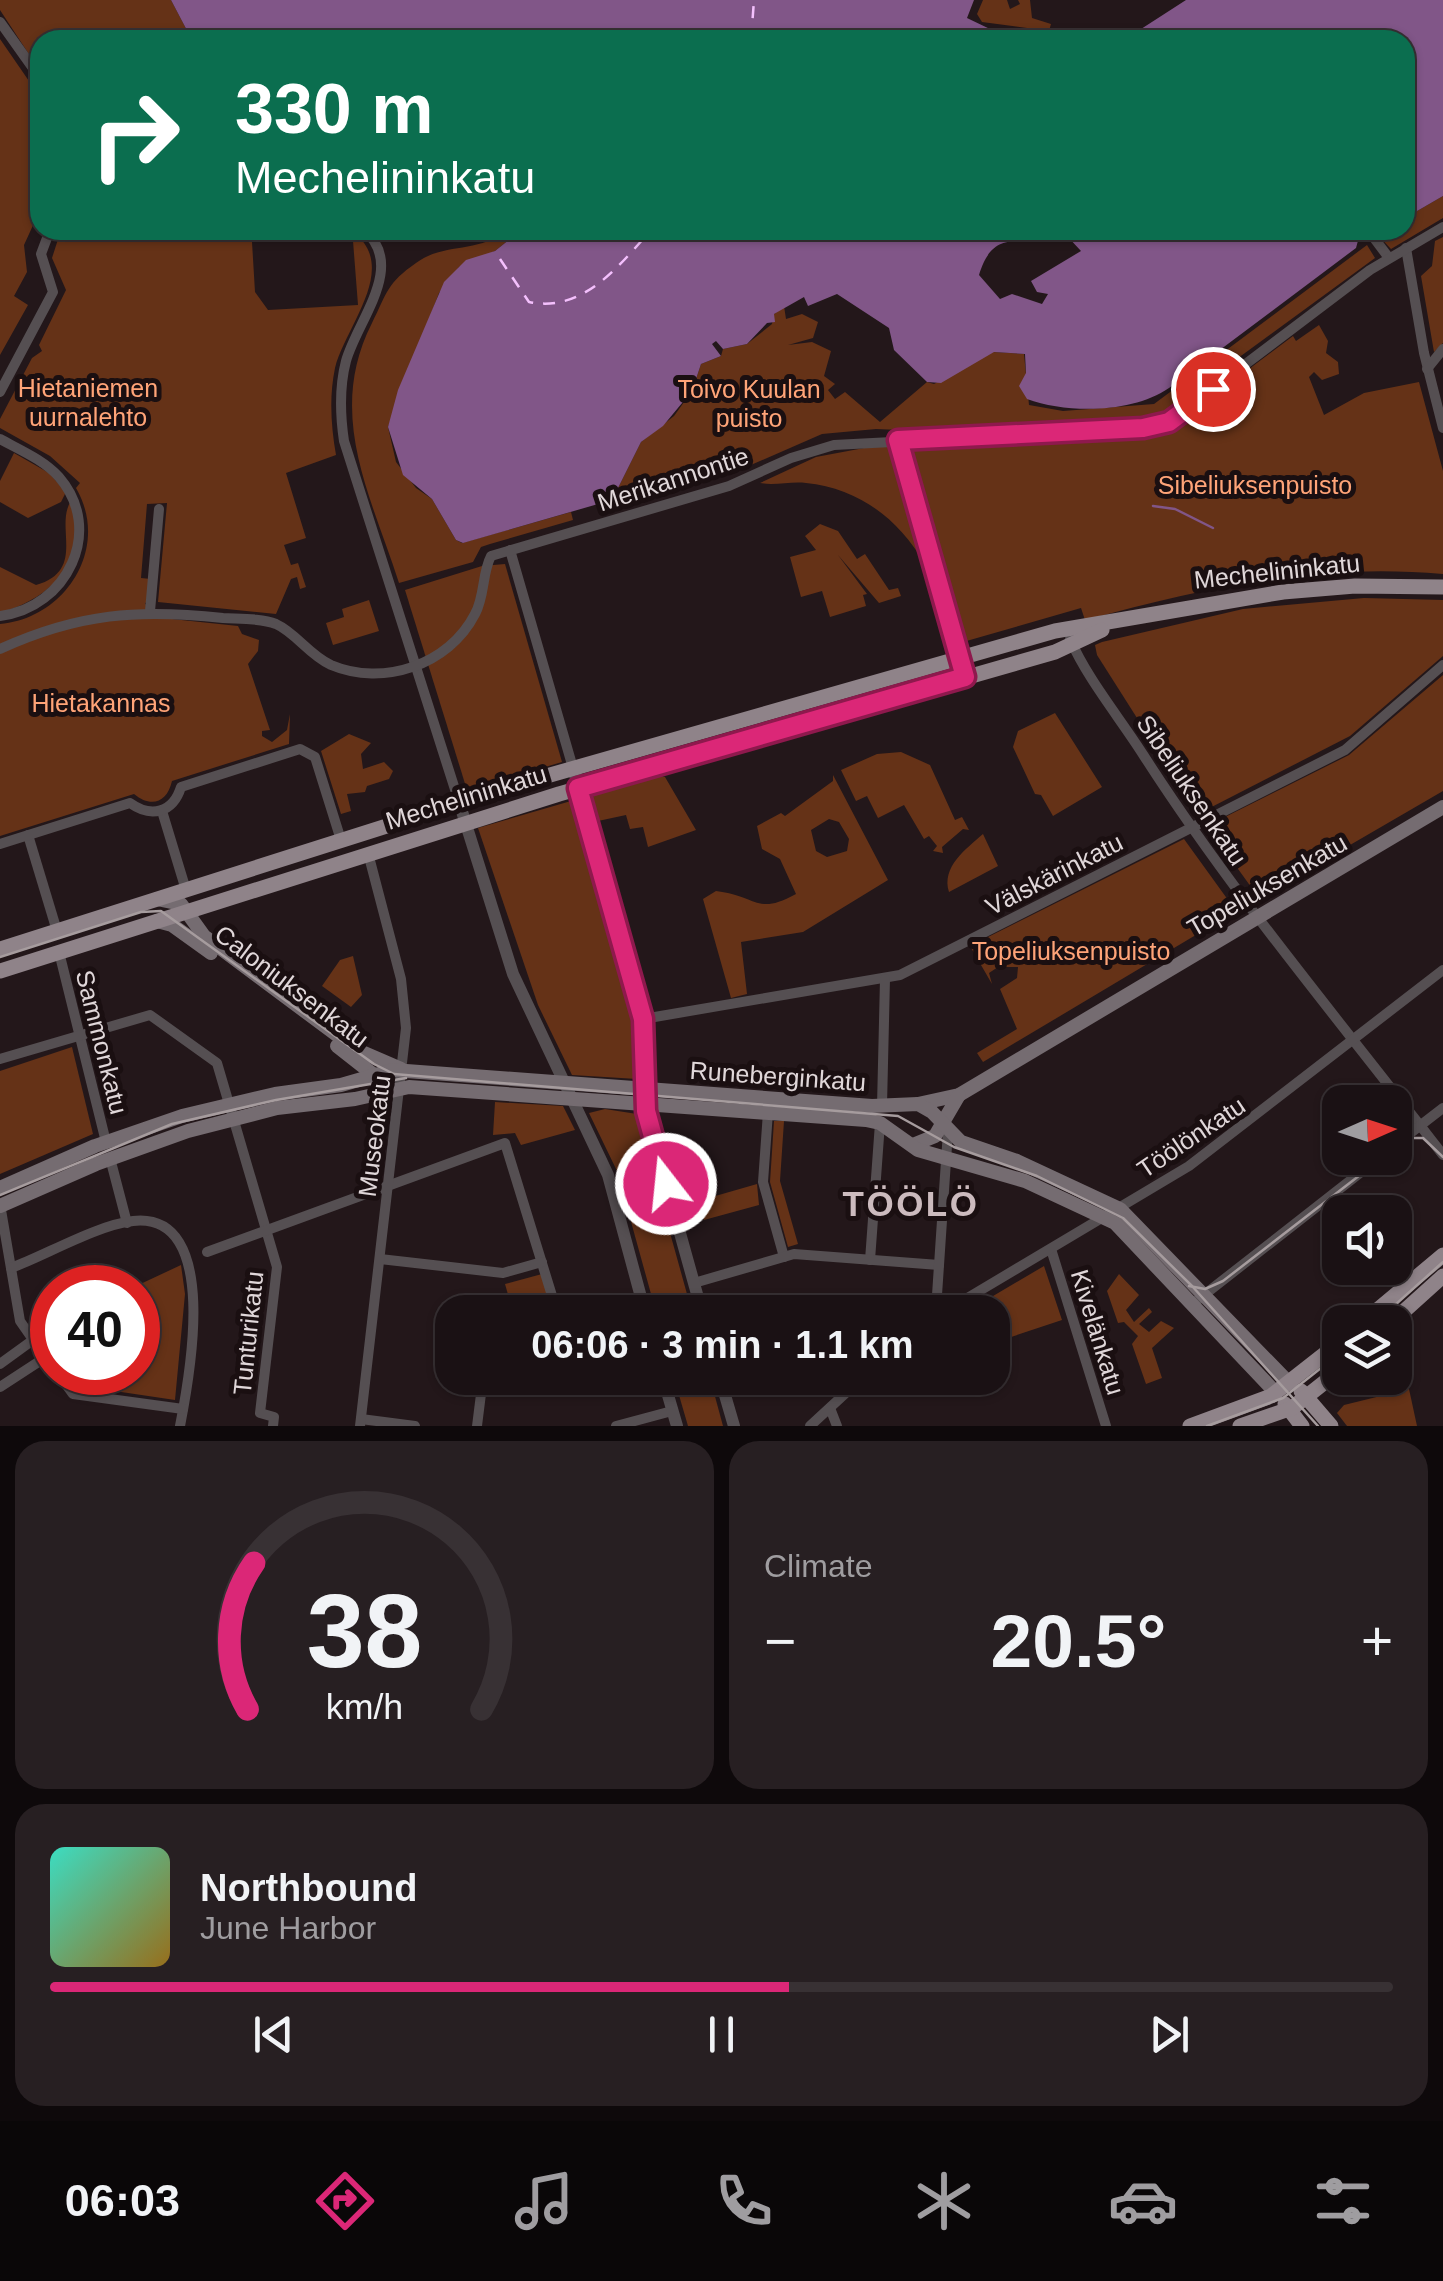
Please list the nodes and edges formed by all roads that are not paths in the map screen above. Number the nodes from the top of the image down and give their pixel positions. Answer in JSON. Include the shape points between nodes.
{"nodes":[{"id":1,"x":0,"y":22,"type":"edge"},
{"id":2,"x":30,"y":64,"type":"edge"},
{"id":3,"x":1443,"y":227,"type":"edge"},
{"id":4,"x":46,"y":240,"type":"edge"},
{"id":5,"x":374,"y":240,"type":"edge"},
{"id":6,"x":1376,"y":240,"type":"edge"},
{"id":7,"x":1406,"y":248,"type":"junction"},
{"id":8,"x":1389,"y":258,"type":"junction"},
{"id":9,"x":1443,"y":349,"type":"edge"},
{"id":10,"x":1428,"y":369,"type":"junction"},
{"id":11,"x":0,"y":392,"type":"edge"},
{"id":12,"x":1443,"y":428,"type":"edge"},
{"id":13,"x":0,"y":439,"type":"edge"},
{"id":14,"x":898,"y":440,"type":"junction"},
{"id":15,"x":159,"y":510,"type":"dead end"},
{"id":16,"x":510,"y":550,"type":"junction"},
{"id":17,"x":1443,"y":587,"type":"edge"},
{"id":18,"x":150,"y":610,"type":"junction"},
{"id":19,"x":0,"y":616,"type":"edge"},
{"id":20,"x":1069,"y":637,"type":"junction"},
{"id":21,"x":0,"y":649,"type":"edge"},
{"id":22,"x":959,"y":657,"type":"junction"},
{"id":23,"x":1443,"y":665,"type":"edge"},
{"id":24,"x":416,"y":666,"type":"junction"},
{"id":25,"x":965,"y":677,"type":"junction"},
{"id":26,"x":572,"y":768,"type":"junction"},
{"id":27,"x":578,"y":788,"type":"junction"},
{"id":28,"x":459,"y":802,"type":"junction"},
{"id":29,"x":1443,"y":807,"type":"edge"},
{"id":30,"x":162,"y":810,"type":"junction"},
{"id":31,"x":466,"y":822,"type":"junction"},
{"id":32,"x":1190,"y":827,"type":"junction"},
{"id":33,"x":28,"y":835,"type":"junction"},
{"id":34,"x":341,"y":840,"type":"junction"},
{"id":35,"x":0,"y":844,"type":"edge"},
{"id":36,"x":368,"y":854,"type":"junction"},
{"id":37,"x":186,"y":890,"type":"junction"},
{"id":38,"x":156,"y":899,"type":"junction"},
{"id":39,"x":189,"y":910,"type":"junction"},
{"id":40,"x":1256,"y":918,"type":"junction"},
{"id":41,"x":156,"y":920,"type":"junction"},
{"id":42,"x":57,"y":931,"type":"junction"},
{"id":43,"x":0,"y":949,"type":"edge"},
{"id":44,"x":59,"y":952,"type":"junction"},
{"id":45,"x":0,"y":970,"type":"edge"},
{"id":46,"x":1443,"y":970,"type":"edge"},
{"id":47,"x":885,"y":979,"type":"junction"},
{"id":48,"x":643,"y":1019,"type":"junction"},
{"id":49,"x":79,"y":1034,"type":"junction"},
{"id":50,"x":1355,"y":1040,"type":"junction"},
{"id":51,"x":0,"y":1059,"type":"edge"},
{"id":52,"x":551,"y":1059,"type":"junction"},
{"id":53,"x":402,"y":1069,"type":"junction"},
{"id":54,"x":372,"y":1076,"type":"junction"},
{"id":55,"x":538,"y":1079,"type":"junction"},
{"id":56,"x":564,"y":1081,"type":"junction"},
{"id":57,"x":399,"y":1088,"type":"junction"},
{"id":58,"x":959,"y":1094,"type":"junction"},
{"id":59,"x":646,"y":1097,"type":"junction"},
{"id":60,"x":572,"y":1101,"type":"junction"},
{"id":61,"x":918,"y":1104,"type":"junction"},
{"id":62,"x":882,"y":1106,"type":"junction"},
{"id":63,"x":1443,"y":1108,"type":"edge"},
{"id":64,"x":231,"y":1111,"type":"junction"},
{"id":65,"x":768,"y":1112,"type":"junction"},
{"id":66,"x":880,"y":1123,"type":"junction"},
{"id":67,"x":1421,"y":1125,"type":"junction"},
{"id":68,"x":946,"y":1128,"type":"junction"},
{"id":69,"x":1412,"y":1132,"type":"edge"},
{"id":70,"x":106,"y":1142,"type":"junction"},
{"id":71,"x":914,"y":1145,"type":"junction"},
{"id":72,"x":1443,"y":1155,"type":"edge"},
{"id":73,"x":110,"y":1158,"type":"junction"},
{"id":74,"x":946,"y":1159,"type":"junction"},
{"id":75,"x":1357,"y":1175,"type":"edge"},
{"id":76,"x":388,"y":1185,"type":"junction"},
{"id":77,"x":0,"y":1188,"type":"edge"},
{"id":78,"x":0,"y":1205,"type":"edge"},
{"id":79,"x":1120,"y":1208,"type":"junction"},
{"id":80,"x":1106,"y":1217,"type":"junction"},
{"id":81,"x":127,"y":1222,"type":"junction"},
{"id":82,"x":266,"y":1230,"type":"junction"},
{"id":83,"x":1050,"y":1249,"type":"junction"},
{"id":84,"x":207,"y":1252,"type":"dead end"},
{"id":85,"x":1443,"y":1255,"type":"edge"},
{"id":86,"x":784,"y":1257,"type":"junction"},
{"id":87,"x":380,"y":1259,"type":"junction"},
{"id":88,"x":870,"y":1260,"type":"junction"},
{"id":89,"x":542,"y":1262,"type":"junction"},
{"id":90,"x":939,"y":1266,"type":"junction"},
{"id":91,"x":11,"y":1268,"type":"junction"},
{"id":92,"x":1443,"y":1276,"type":"edge"},
{"id":93,"x":694,"y":1283,"type":"junction"},
{"id":94,"x":552,"y":1295,"type":"edge"},
{"id":95,"x":640,"y":1295,"type":"edge"},
{"id":96,"x":697,"y":1295,"type":"edge"},
{"id":97,"x":937,"y":1295,"type":"edge"},
{"id":98,"x":973,"y":1295,"type":"edge"},
{"id":99,"x":1200,"y":1298,"type":"junction"},
{"id":100,"x":1383,"y":1305,"type":"edge"},
{"id":101,"x":1411,"y":1305,"type":"edge"},
{"id":102,"x":30,"y":1336,"type":"edge"},
{"id":103,"x":30,"y":1342,"type":"edge"},
{"id":104,"x":1322,"y":1357,"type":"edge"},
{"id":105,"x":0,"y":1364,"type":"edge"},
{"id":106,"x":30,"y":1374,"type":"edge"},
{"id":107,"x":1322,"y":1385,"type":"edge"},
{"id":108,"x":0,"y":1387,"type":"edge"},
{"id":109,"x":1283,"y":1389,"type":"junction"},
{"id":110,"x":80,"y":1395,"type":"edge"},
{"id":111,"x":482,"y":1395,"type":"edge"},
{"id":112,"x":668,"y":1395,"type":"edge"},
{"id":113,"x":725,"y":1395,"type":"edge"},
{"id":114,"x":844,"y":1395,"type":"edge"},
{"id":115,"x":1308,"y":1397,"type":"junction"},
{"id":116,"x":830,"y":1408,"type":"junction"},
{"id":117,"x":183,"y":1409,"type":"junction"},
{"id":118,"x":1290,"y":1409,"type":"junction"},
{"id":119,"x":672,"y":1410,"type":"junction"},
{"id":120,"x":360,"y":1422,"type":"edge"},
{"id":121,"x":180,"y":1426,"type":"edge"},
{"id":122,"x":273,"y":1426,"type":"edge"},
{"id":123,"x":415,"y":1426,"type":"edge"},
{"id":124,"x":477,"y":1426,"type":"edge"},
{"id":125,"x":616,"y":1426,"type":"edge"},
{"id":126,"x":676,"y":1426,"type":"edge"},
{"id":127,"x":734,"y":1426,"type":"edge"},
{"id":128,"x":810,"y":1426,"type":"edge"},
{"id":129,"x":837,"y":1426,"type":"edge"},
{"id":130,"x":1106,"y":1426,"type":"edge"},
{"id":131,"x":1190,"y":1426,"type":"edge"},
{"id":132,"x":1240,"y":1426,"type":"edge"},
{"id":133,"x":1270,"y":1426,"type":"edge"},
{"id":134,"x":1302,"y":1426,"type":"edge"},
{"id":135,"x":1331,"y":1426,"type":"edge"}],
"edges":[{"from":1,"to":2,"type":"street"},
{"from":3,"to":7,"type":"street","name":"Merikannontie"},
{"from":4,"to":11,"type":"street","via":[[41,254],[53,292]]},
{"from":5,"to":24,"type":"street","via":[[381,266],[376,294],[345,366],[341,420]]},
{"from":6,"to":8,"type":"street"},
{"from":7,"to":8,"type":"street","name":"Merikannontie"},
{"from":7,"to":10,"type":"street"},
{"from":8,"to":14,"type":"street","name":"Merikannontie","via":[[1169,422],[1125,430]]},
{"from":9,"to":10,"type":"street"},
{"from":10,"to":12,"type":"street"},
{"from":13,"to":19,"type":"street","via":[[60,478],[75,502],[80,528],[73,566],[50,595]]},
{"from":14,"to":16,"type":"street","name":"Merikannontie","via":[[823,447],[728,486]]},
{"from":14,"to":22,"type":"street"},
{"from":15,"to":18,"type":"street"},
{"from":16,"to":24,"type":"street","via":[[488,559],[480,604],[460,637]]},
{"from":16,"to":26,"type":"street"},
{"from":17,"to":20,"type":"main road","name":"Mechelininkatu","via":[[1308,589],[1215,601]]},
{"from":18,"to":21,"type":"street","via":[[88,620]]},
{"from":18,"to":24,"type":"street","via":[[276,624],[315,656],[348,670],[382,674]]},
{"from":20,"to":22,"type":"main road","name":"Mechelininkatu"},
{"from":20,"to":25,"type":"main road","name":"Mechelininkatu"},
{"from":20,"to":32,"type":"street","name":"Sibeliuksenkatu"},
{"from":22,"to":25,"type":"street"},
{"from":22,"to":26,"type":"main road","name":"Mechelininkatu"},
{"from":23,"to":32,"type":"street","name":"Välskärinkatu","via":[[1345,750]]},
{"from":24,"to":28,"type":"street"},
{"from":25,"to":27,"type":"main road","name":"Mechelininkatu"},
{"from":26,"to":27,"type":"street"},
{"from":26,"to":28,"type":"main road","name":"Mechelininkatu"},
{"from":27,"to":31,"type":"main road","name":"Mechelininkatu"},
{"from":27,"to":48,"type":"street"},
{"from":28,"to":31,"type":"street"},
{"from":28,"to":34,"type":"main road","name":"Mechelininkatu"},
{"from":29,"to":40,"type":"main road","name":"Topeliuksenkatu"},
{"from":30,"to":33,"type":"street","via":[[130,803]]},
{"from":30,"to":34,"type":"street","via":[[181,786],[300,749],[315,757]]},
{"from":30,"to":37,"type":"street"},
{"from":31,"to":36,"type":"main road","name":"Mechelininkatu"},
{"from":31,"to":52,"type":"street","via":[[513,974]]},
{"from":32,"to":40,"type":"street","name":"Sibeliuksenkatu"},
{"from":32,"to":47,"type":"street","name":"Välskärinkatu"},
{"from":33,"to":35,"type":"street"},
{"from":33,"to":42,"type":"street"},
{"from":34,"to":37,"type":"main road","name":"Mechelininkatu"},
{"from":36,"to":39,"type":"main road","name":"Mechelininkatu"},
{"from":36,"to":53,"type":"street","name":"Museokatu","via":[[404,996]]},
{"from":37,"to":38,"type":"main road","name":"Mechelininkatu"},
{"from":38,"to":39,"type":"main road","name":"Caloniuksenkatu"},
{"from":38,"to":42,"type":"main road","name":"Mechelininkatu"},
{"from":39,"to":41,"type":"main road","name":"Mechelininkatu"},
{"from":39,"to":53,"type":"main road","name":"Caloniuksenkatu","via":[[204,936],[284,996],[357,1050]]},
{"from":40,"to":50,"type":"street","name":"Sibeliuksenkatu"},
{"from":40,"to":58,"type":"main road","name":"Topeliuksenkatu"},
{"from":41,"to":44,"type":"main road","name":"Mechelininkatu"},
{"from":41,"to":54,"type":"main road","name":"Caloniuksenkatu","via":[[180,930]]},
{"from":42,"to":43,"type":"main road","name":"Mechelininkatu"},
{"from":44,"to":45,"type":"main road","name":"Mechelininkatu"},
{"from":44,"to":49,"type":"street","name":"Sammonkatu"},
{"from":46,"to":50,"type":"street","name":"Töölönkatu"},
{"from":47,"to":48,"type":"street","name":"Välskärinkatu"},
{"from":47,"to":62,"type":"street"},
{"from":48,"to":59,"type":"street"},
{"from":49,"to":51,"type":"street"},
{"from":49,"to":64,"type":"street","name":"Tunturikatu","via":[[150,1015],[217,1063]]},
{"from":49,"to":70,"type":"street","name":"Sammonkatu"},
{"from":50,"to":67,"type":"street","name":"Sibeliuksenkatu"},
{"from":50,"to":79,"type":"street","name":"Töölönkatu","via":[[1248,1123]]},
{"from":52,"to":55,"type":"street"},
{"from":52,"to":56,"type":"street"},
{"from":53,"to":54,"type":"main road","name":"Runeberginkatu"},
{"from":53,"to":55,"type":"main road","name":"Runeberginkatu"},
{"from":53,"to":57,"type":"street","name":"Museokatu"},
{"from":54,"to":57,"type":"main road","name":"Caloniuksenkatu"},
{"from":54,"to":64,"type":"main road","name":"Runeberginkatu"},
{"from":55,"to":56,"type":"main road","name":"Runeberginkatu"},
{"from":56,"to":59,"type":"main road","name":"Runeberginkatu"},
{"from":56,"to":60,"type":"street"},
{"from":57,"to":60,"type":"main road","name":"Runeberginkatu"},
{"from":57,"to":64,"type":"main road","name":"Runeberginkatu"},
{"from":57,"to":76,"type":"street","name":"Museokatu"},
{"from":58,"to":61,"type":"main road","name":"Topeliuksenkatu"},
{"from":58,"to":68,"type":"main road"},
{"from":59,"to":60,"type":"main road","name":"Runeberginkatu"},
{"from":59,"to":62,"type":"main road","name":"Runeberginkatu"},
{"from":59,"to":65,"type":"main road","name":"Runeberginkatu"},
{"from":59,"to":93,"type":"street"},
{"from":60,"to":95,"type":"street","via":[[608,1175]]},
{"from":61,"to":62,"type":"main road","name":"Runeberginkatu"},
{"from":61,"to":68,"type":"main road","name":"Runeberginkatu"},
{"from":62,"to":66,"type":"main road"},
{"from":63,"to":67,"type":"street"},
{"from":64,"to":70,"type":"main road","name":"Runeberginkatu"},
{"from":64,"to":73,"type":"main road","name":"Runeberginkatu"},
{"from":64,"to":82,"type":"street","name":"Tunturikatu"},
{"from":65,"to":66,"type":"main road","name":"Runeberginkatu"},
{"from":65,"to":86,"type":"street","via":[[763,1182]]},
{"from":66,"to":71,"type":"main road","name":"Runeberginkatu"},
{"from":66,"to":88,"type":"street"},
{"from":67,"to":69,"type":"street"},
{"from":67,"to":72,"type":"street","name":"Sibeliuksenkatu"},
{"from":68,"to":71,"type":"main road"},
{"from":68,"to":74,"type":"street"},
{"from":68,"to":79,"type":"main road","name":"Runeberginkatu","via":[[961,1142]]},
{"from":70,"to":77,"type":"main road","name":"Runeberginkatu"},
{"from":71,"to":74,"type":"main road","name":"Runeberginkatu"},
{"from":73,"to":78,"type":"main road","name":"Runeberginkatu"},
{"from":73,"to":81,"type":"street"},
{"from":74,"to":80,"type":"main road","name":"Runeberginkatu","via":[[1025,1182]]},
{"from":74,"to":90,"type":"street"},
{"from":75,"to":99,"type":"street"},
{"from":76,"to":82,"type":"street"},
{"from":76,"to":87,"type":"street","name":"Museokatu"},
{"from":76,"to":89,"type":"street","via":[[505,1143]]},
{"from":78,"to":91,"type":"street"},
{"from":79,"to":80,"type":"street","name":"Töölönkatu"},
{"from":79,"to":99,"type":"main road","name":"Runeberginkatu"},
{"from":80,"to":83,"type":"street","name":"Töölönkatu"},
{"from":80,"to":99,"type":"main road","name":"Runeberginkatu"},
{"from":81,"to":91,"type":"street"},
{"from":81,"to":117,"type":"street","via":[[165,1230],[194,1274]]},
{"from":82,"to":84,"type":"street"},
{"from":82,"to":122,"type":"street","name":"Tunturikatu","via":[[277,1267],[260,1414],[274,1417]]},
{"from":83,"to":98,"type":"street","name":"Töölönkatu"},
{"from":83,"to":130,"type":"street","name":"Kivelänkatu"},
{"from":85,"to":100,"type":"main road"},
{"from":86,"to":88,"type":"street"},
{"from":86,"to":93,"type":"street"},
{"from":87,"to":89,"type":"street","via":[[498,1273]]},
{"from":87,"to":120,"type":"street","name":"Museokatu"},
{"from":88,"to":90,"type":"street"},
{"from":89,"to":94,"type":"street"},
{"from":90,"to":97,"type":"street"},
{"from":91,"to":102,"type":"street","via":[[20,1321]]},
{"from":92,"to":101,"type":"main road"},
{"from":93,"to":96,"type":"street"},
{"from":99,"to":109,"type":"main road","name":"Runeberginkatu"},
{"from":103,"to":105,"type":"street"},
{"from":104,"to":109,"type":"main road"},
{"from":106,"to":108,"type":"street"},
{"from":107,"to":115,"type":"main road"},
{"from":109,"to":115,"type":"main road"},
{"from":109,"to":118,"type":"main road"},
{"from":109,"to":131,"type":"main road"},
{"from":110,"to":117,"type":"street"},
{"from":111,"to":124,"type":"street"},
{"from":112,"to":119,"type":"street"},
{"from":113,"to":127,"type":"street"},
{"from":114,"to":116,"type":"street"},
{"from":115,"to":118,"type":"main road"},
{"from":115,"to":135,"type":"main road"},
{"from":116,"to":128,"type":"street"},
{"from":116,"to":129,"type":"street"},
{"from":117,"to":121,"type":"street"},
{"from":118,"to":132,"type":"main road"},
{"from":118,"to":134,"type":"main road"},
{"from":119,"to":125,"type":"street"},
{"from":119,"to":126,"type":"street"},
{"from":120,"to":123,"type":"street"},
{"from":133,"to":134,"type":"main road"}]}
